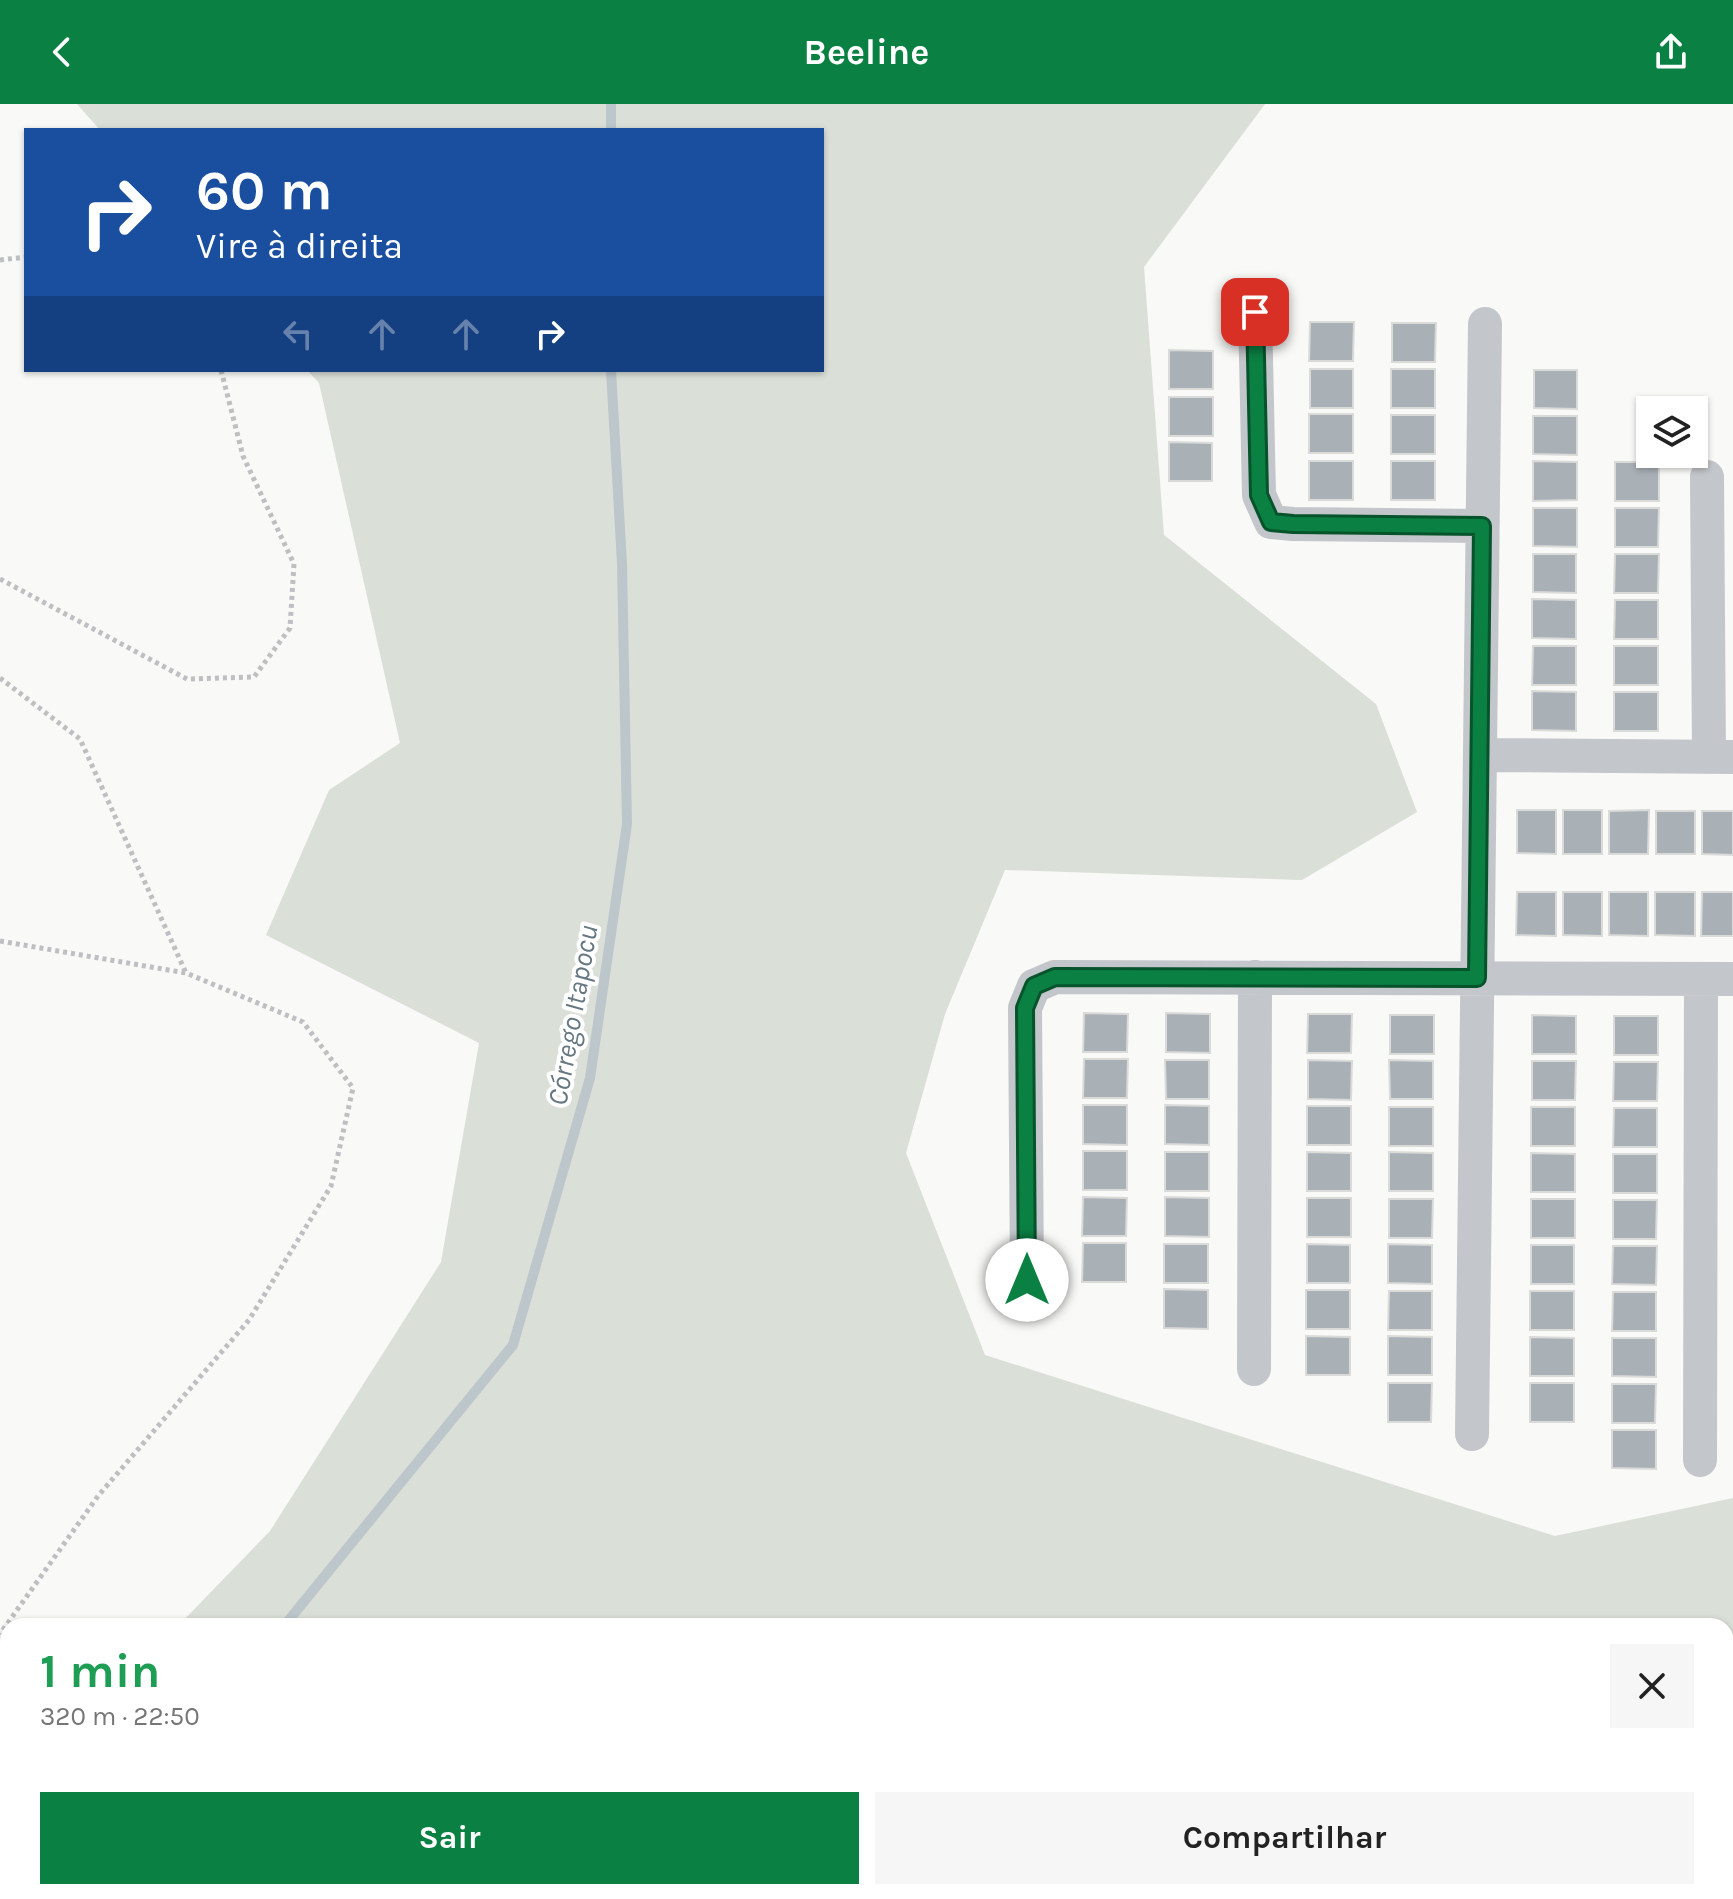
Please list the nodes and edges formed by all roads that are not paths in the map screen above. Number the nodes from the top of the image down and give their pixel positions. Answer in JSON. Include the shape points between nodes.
{"nodes":[{"id":1,"x":1255,"y":312,"type":"dead end"},
{"id":2,"x":1485,"y":324,"type":"dead end"},
{"id":3,"x":1707,"y":477,"type":"dead end"},
{"id":4,"x":1482,"y":526,"type":"junction"},
{"id":5,"x":1480,"y":755,"type":"junction"},
{"id":6,"x":1721,"y":757,"type":"edge"},
{"id":7,"x":1255,"y":977,"type":"junction"},
{"id":8,"x":1477,"y":978,"type":"junction"},
{"id":9,"x":1717,"y":979,"type":"edge"},
{"id":10,"x":1027,"y":1280,"type":"dead end"},
{"id":11,"x":1254,"y":1369,"type":"dead end"},
{"id":12,"x":1472,"y":1434,"type":"dead end"},
{"id":13,"x":1700,"y":1460,"type":"dead end"}],
"edges":[{"from":1,"to":4,"type":"street","via":[[1259,495],[1271,522]]},
{"from":2,"to":4,"type":"street"},
{"from":3,"to":6,"type":"street"},
{"from":4,"to":5,"type":"street"},
{"from":5,"to":6,"type":"street"},
{"from":5,"to":8,"type":"street"},
{"from":7,"to":8,"type":"street"},
{"from":7,"to":10,"type":"street","via":[[1055,977],[1034,986],[1025,1008]]},
{"from":7,"to":11,"type":"street"},
{"from":8,"to":9,"type":"street"},
{"from":8,"to":12,"type":"street"},
{"from":9,"to":13,"type":"street"}]}
